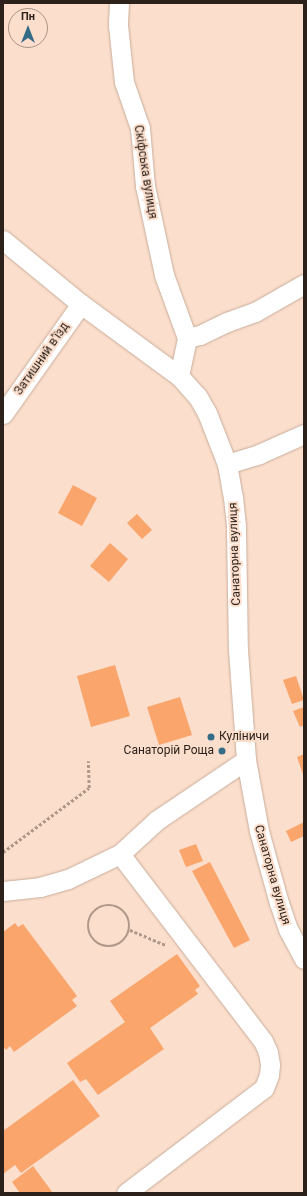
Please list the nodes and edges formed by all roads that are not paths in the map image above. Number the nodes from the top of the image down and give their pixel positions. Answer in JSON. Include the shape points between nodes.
{"nodes":[{"id":1,"x":119,"y":3,"type":"edge"},
{"id":2,"x":3,"y":240,"type":"edge"},
{"id":3,"x":304,"y":284,"type":"edge"},
{"id":4,"x":81,"y":304,"type":"junction"},
{"id":5,"x":187,"y":338,"type":"junction"},
{"id":6,"x":179,"y":376,"type":"junction"},
{"id":7,"x":3,"y":414,"type":"edge"},
{"id":8,"x":304,"y":434,"type":"edge"},
{"id":9,"x":227,"y":464,"type":"junction"},
{"id":10,"x":246,"y":760,"type":"junction"},
{"id":11,"x":120,"y":854,"type":"junction"},
{"id":12,"x":3,"y":891,"type":"edge"},
{"id":13,"x":304,"y":959,"type":"edge"},
{"id":14,"x":126,"y":1193,"type":"edge"}],
"edges":[{"from":1,"to":5,"type":"street","name":"Скіфська вулиця","via":[[118,25],[124,82],[140,128],[145,186],[164,275]]},
{"from":2,"to":4,"type":"street","name":"Санаторна вулиця"},
{"from":3,"to":5,"type":"street","via":[[255,312]]},
{"from":4,"to":6,"type":"street","name":"Санаторна вулиця"},
{"from":4,"to":7,"type":"street","name":"Затишний в’їзд"},
{"from":5,"to":6,"type":"street"},
{"from":6,"to":9,"type":"street","name":"Санаторна вулиця","via":[[198,397],[207,413]]},
{"from":8,"to":9,"type":"street","via":[[259,454]]},
{"from":9,"to":10,"type":"street","name":"Санаторна вулиця","via":[[236,528],[238,650]]},
{"from":10,"to":11,"type":"street","via":[[157,820]]},
{"from":10,"to":13,"type":"street","name":"Санаторна вулиця","via":[[258,830],[288,930]]},
{"from":11,"to":12,"type":"street","via":[[68,879],[40,887]]},
{"from":11,"to":14,"type":"street","via":[[263,1041],[270,1065],[264,1088]]}]}
